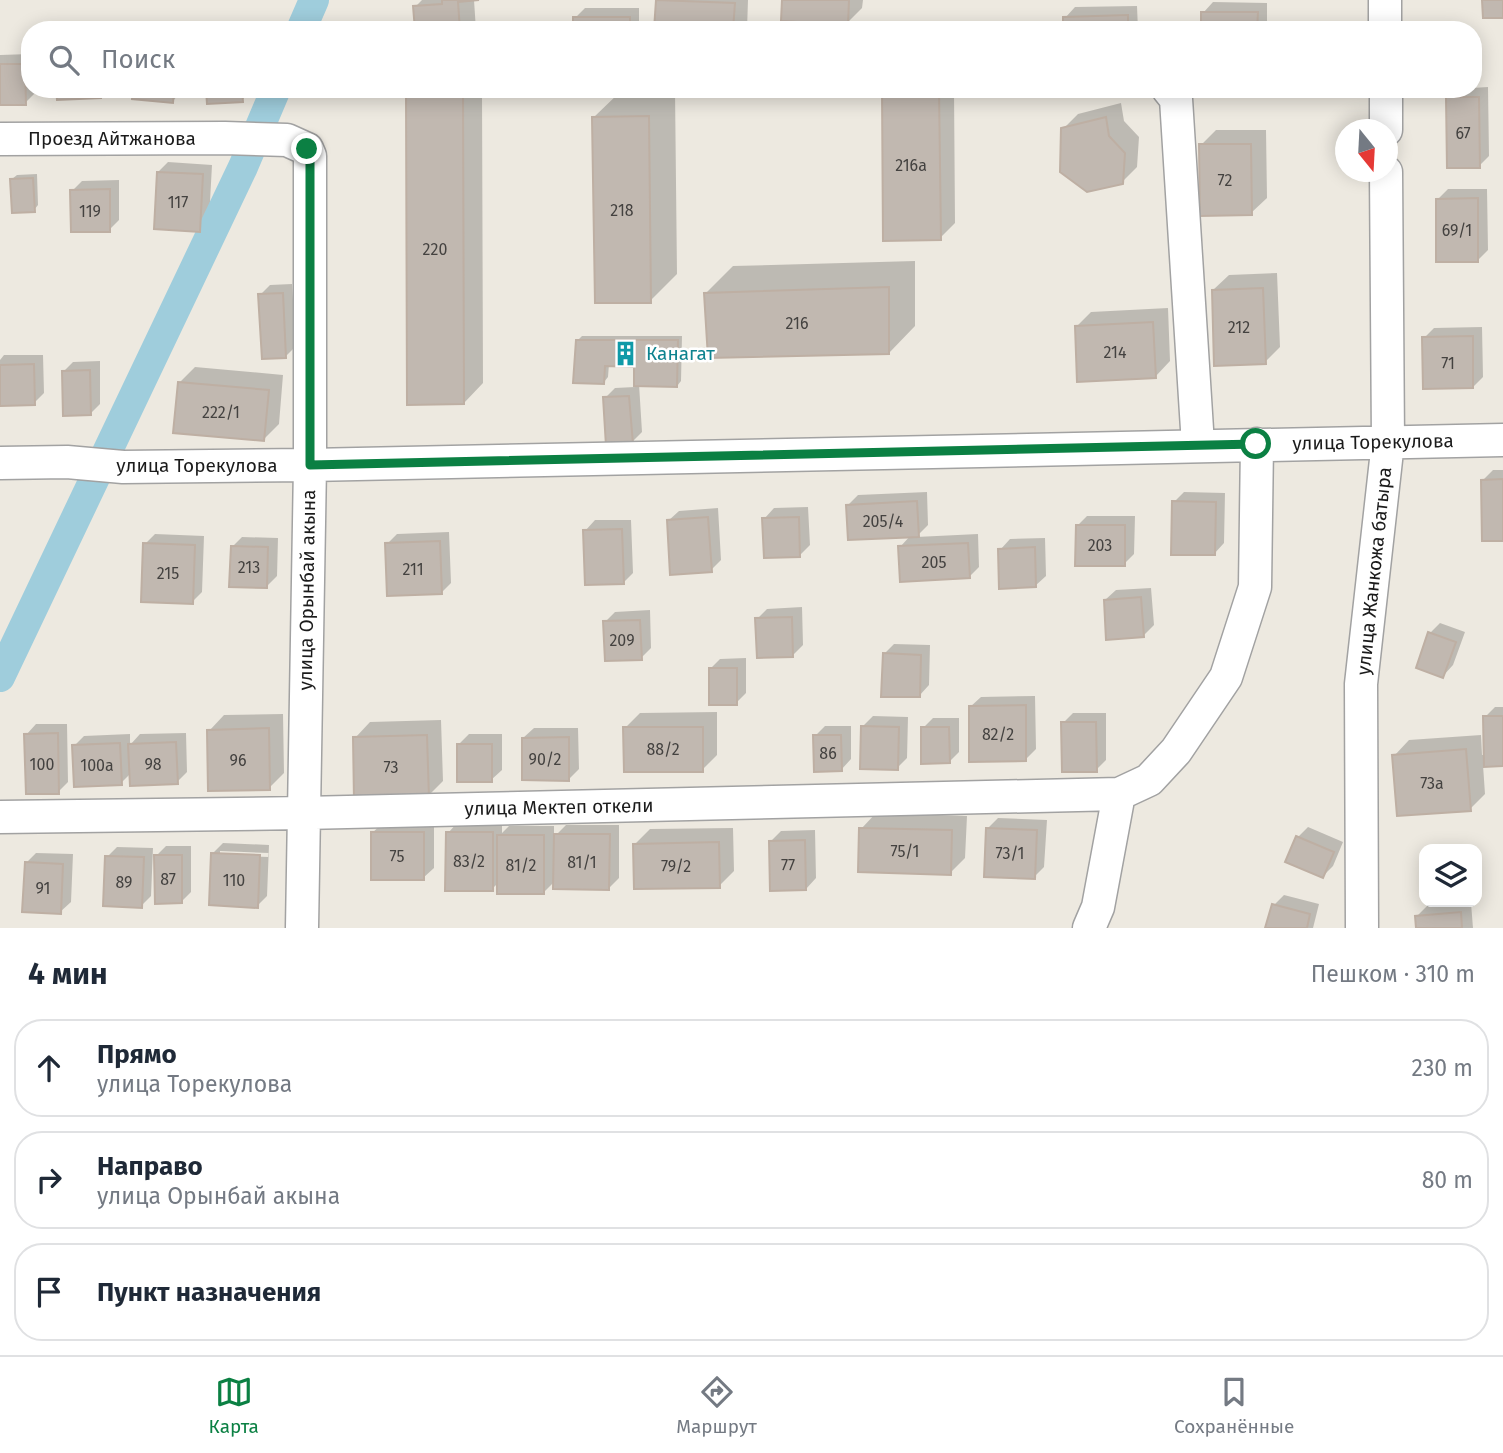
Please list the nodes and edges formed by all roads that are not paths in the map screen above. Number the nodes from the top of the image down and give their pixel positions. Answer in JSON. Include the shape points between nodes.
{"nodes":[{"id":1,"x":1385,"y":0,"type":"edge"},
{"id":2,"x":1385,"y":21,"type":"edge"},
{"id":3,"x":1175,"y":98,"type":"edge"},
{"id":4,"x":1386,"y":98,"type":"edge"},
{"id":5,"x":1386,"y":119,"type":"edge"},
{"id":6,"x":0,"y":139,"type":"edge"},
{"id":7,"x":287,"y":141,"type":"joint"},
{"id":8,"x":1386,"y":182,"type":"edge"},
{"id":9,"x":1503,"y":440,"type":"edge"},
{"id":10,"x":1388,"y":442,"type":"junction"},
{"id":11,"x":1256,"y":444,"type":"junction"},
{"id":12,"x":1198,"y":446,"type":"junction"},
{"id":13,"x":0,"y":463,"type":"edge"},
{"id":14,"x":310,"y":465,"type":"junction"},
{"id":15,"x":1119,"y":794,"type":"junction"},
{"id":16,"x":303,"y":813,"type":"junction"},
{"id":17,"x":0,"y":817,"type":"edge"},
{"id":18,"x":302,"y":928,"type":"edge"},
{"id":19,"x":1089,"y":928,"type":"edge"},
{"id":20,"x":1362,"y":928,"type":"edge"}],
"edges":[{"from":1,"to":2,"type":"street"},
{"from":3,"to":12,"type":"street"},
{"from":4,"to":5,"type":"street"},
{"from":6,"to":7,"type":"street","name":"Проезд Айтжанова"},
{"from":7,"to":14,"type":"street","name":"улица Орынбай акына","via":[[303,146],[310,156]]},
{"from":8,"to":10,"type":"street","name":"улица Жанкожа батыра"},
{"from":9,"to":10,"type":"street","name":"улица Торекулова"},
{"from":10,"to":11,"type":"street","name":"улица Торекулова"},
{"from":10,"to":20,"type":"street","name":"улица Жанкожа батыра","via":[[1361,684]]},
{"from":11,"to":12,"type":"street","name":"улица Торекулова"},
{"from":11,"to":15,"type":"street","via":[[1255,587],[1226,677],[1176,751],[1149,780]]},
{"from":12,"to":14,"type":"street","name":"улица Торекулова"},
{"from":13,"to":14,"type":"street","name":"улица Торекулова"},
{"from":14,"to":16,"type":"street","name":"улица Орынбай акына"},
{"from":15,"to":16,"type":"street","name":"улица Мектеп откели"},
{"from":15,"to":19,"type":"street","via":[[1098,906]]},
{"from":16,"to":17,"type":"street","name":"улица Мектеп откели"},
{"from":16,"to":18,"type":"street","name":"улица Орынбай акына"}]}
